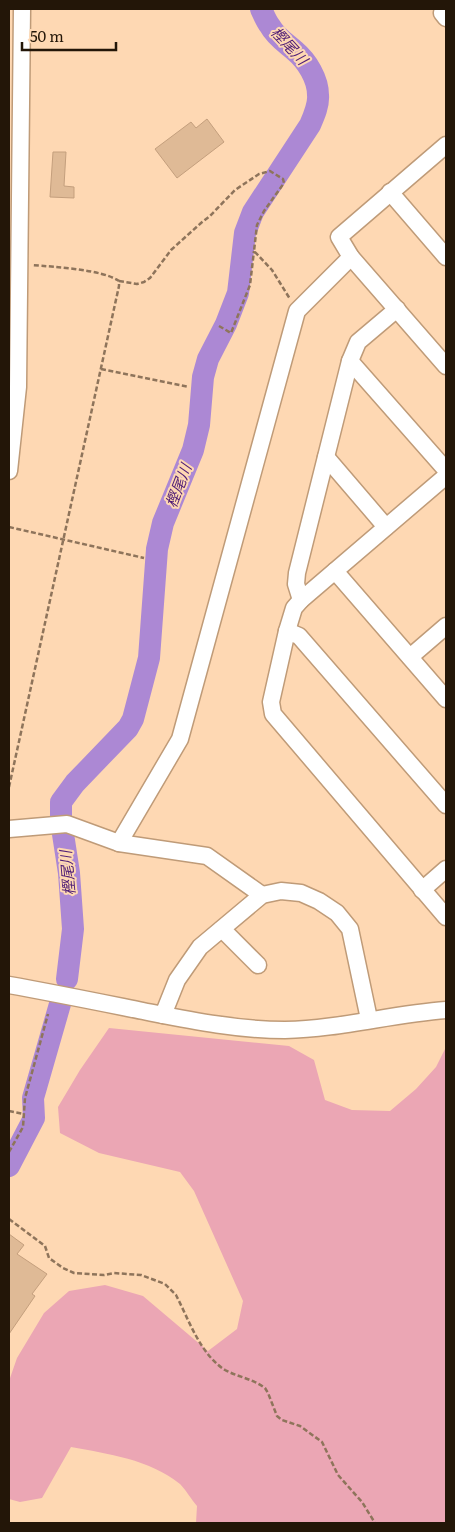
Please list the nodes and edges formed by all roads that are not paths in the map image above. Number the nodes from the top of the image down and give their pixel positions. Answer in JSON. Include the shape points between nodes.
{"nodes":[{"id":1,"x":22,"y":9,"type":"edge"},
{"id":2,"x":443,"y":9,"type":"edge"},
{"id":3,"x":446,"y":18,"type":"edge"},
{"id":4,"x":446,"y":145,"type":"edge"},
{"id":5,"x":390,"y":192,"type":"junction"},
{"id":6,"x":351,"y":257,"type":"junction"},
{"id":7,"x":446,"y":257,"type":"edge"},
{"id":8,"x":14,"y":266,"type":"edge"},
{"id":9,"x":397,"y":309,"type":"junction"},
{"id":10,"x":350,"y":360,"type":"junction"},
{"id":11,"x":446,"y":366,"type":"edge"},
{"id":12,"x":326,"y":457,"type":"junction"},
{"id":13,"x":446,"y":470,"type":"edge"},
{"id":14,"x":9,"y":471,"type":"edge"},
{"id":15,"x":446,"y":476,"type":"edge"},
{"id":16,"x":386,"y":527,"type":"junction"},
{"id":17,"x":335,"y":571,"type":"junction"},
{"id":18,"x":300,"y":600,"type":"junction"},
{"id":19,"x":446,"y":626,"type":"edge"},
{"id":20,"x":287,"y":631,"type":"junction"},
{"id":21,"x":410,"y":657,"type":"junction"},
{"id":22,"x":446,"y":699,"type":"edge"},
{"id":23,"x":446,"y":805,"type":"edge"},
{"id":24,"x":9,"y":829,"type":"edge"},
{"id":25,"x":119,"y":843,"type":"junction"},
{"id":26,"x":446,"y":869,"type":"edge"},
{"id":27,"x":422,"y":890,"type":"junction"},
{"id":28,"x":262,"y":895,"type":"junction"},
{"id":29,"x":446,"y":918,"type":"edge"},
{"id":30,"x":222,"y":929,"type":"junction"},
{"id":31,"x":258,"y":965,"type":"dead end"},
{"id":32,"x":9,"y":985,"type":"edge"},
{"id":33,"x":446,"y":1010,"type":"edge"},
{"id":34,"x":163,"y":1014,"type":"junction"},
{"id":35,"x":369,"y":1019,"type":"junction"}],
"edges":[{"from":1,"to":8,"type":"street"},
{"from":2,"to":3,"type":"street"},
{"from":4,"to":5,"type":"street"},
{"from":5,"to":6,"type":"street","via":[[339,236]]},
{"from":5,"to":7,"type":"street"},
{"from":6,"to":9,"type":"street"},
{"from":6,"to":25,"type":"street","via":[[298,311],[180,739]]},
{"from":8,"to":14,"type":"street","via":[[18,387]]},
{"from":9,"to":10,"type":"street","via":[[358,342]]},
{"from":9,"to":11,"type":"street"},
{"from":10,"to":12,"type":"street"},
{"from":10,"to":13,"type":"street"},
{"from":12,"to":16,"type":"street"},
{"from":12,"to":18,"type":"street","via":[[297,573]]},
{"from":15,"to":16,"type":"street"},
{"from":16,"to":17,"type":"street"},
{"from":17,"to":18,"type":"street"},
{"from":17,"to":21,"type":"street"},
{"from":18,"to":20,"type":"street","via":[[292,612]]},
{"from":19,"to":21,"type":"street"},
{"from":20,"to":23,"type":"street","via":[[299,636]]},
{"from":20,"to":27,"type":"street","via":[[273,689],[273,714]]},
{"from":21,"to":22,"type":"street"},
{"from":24,"to":25,"type":"street","via":[[61,824]]},
{"from":25,"to":28,"type":"street","via":[[207,856]]},
{"from":26,"to":27,"type":"street"},
{"from":27,"to":29,"type":"street"},
{"from":28,"to":30,"type":"street"},
{"from":28,"to":35,"type":"street","via":[[282,891],[301,893],[337,913],[350,929]]},
{"from":30,"to":31,"type":"street"},
{"from":30,"to":34,"type":"street","via":[[200,947],[177,980]]},
{"from":32,"to":34,"type":"street"},
{"from":33,"to":35,"type":"street"},
{"from":34,"to":35,"type":"street","via":[[237,1027],[284,1030]]}]}
